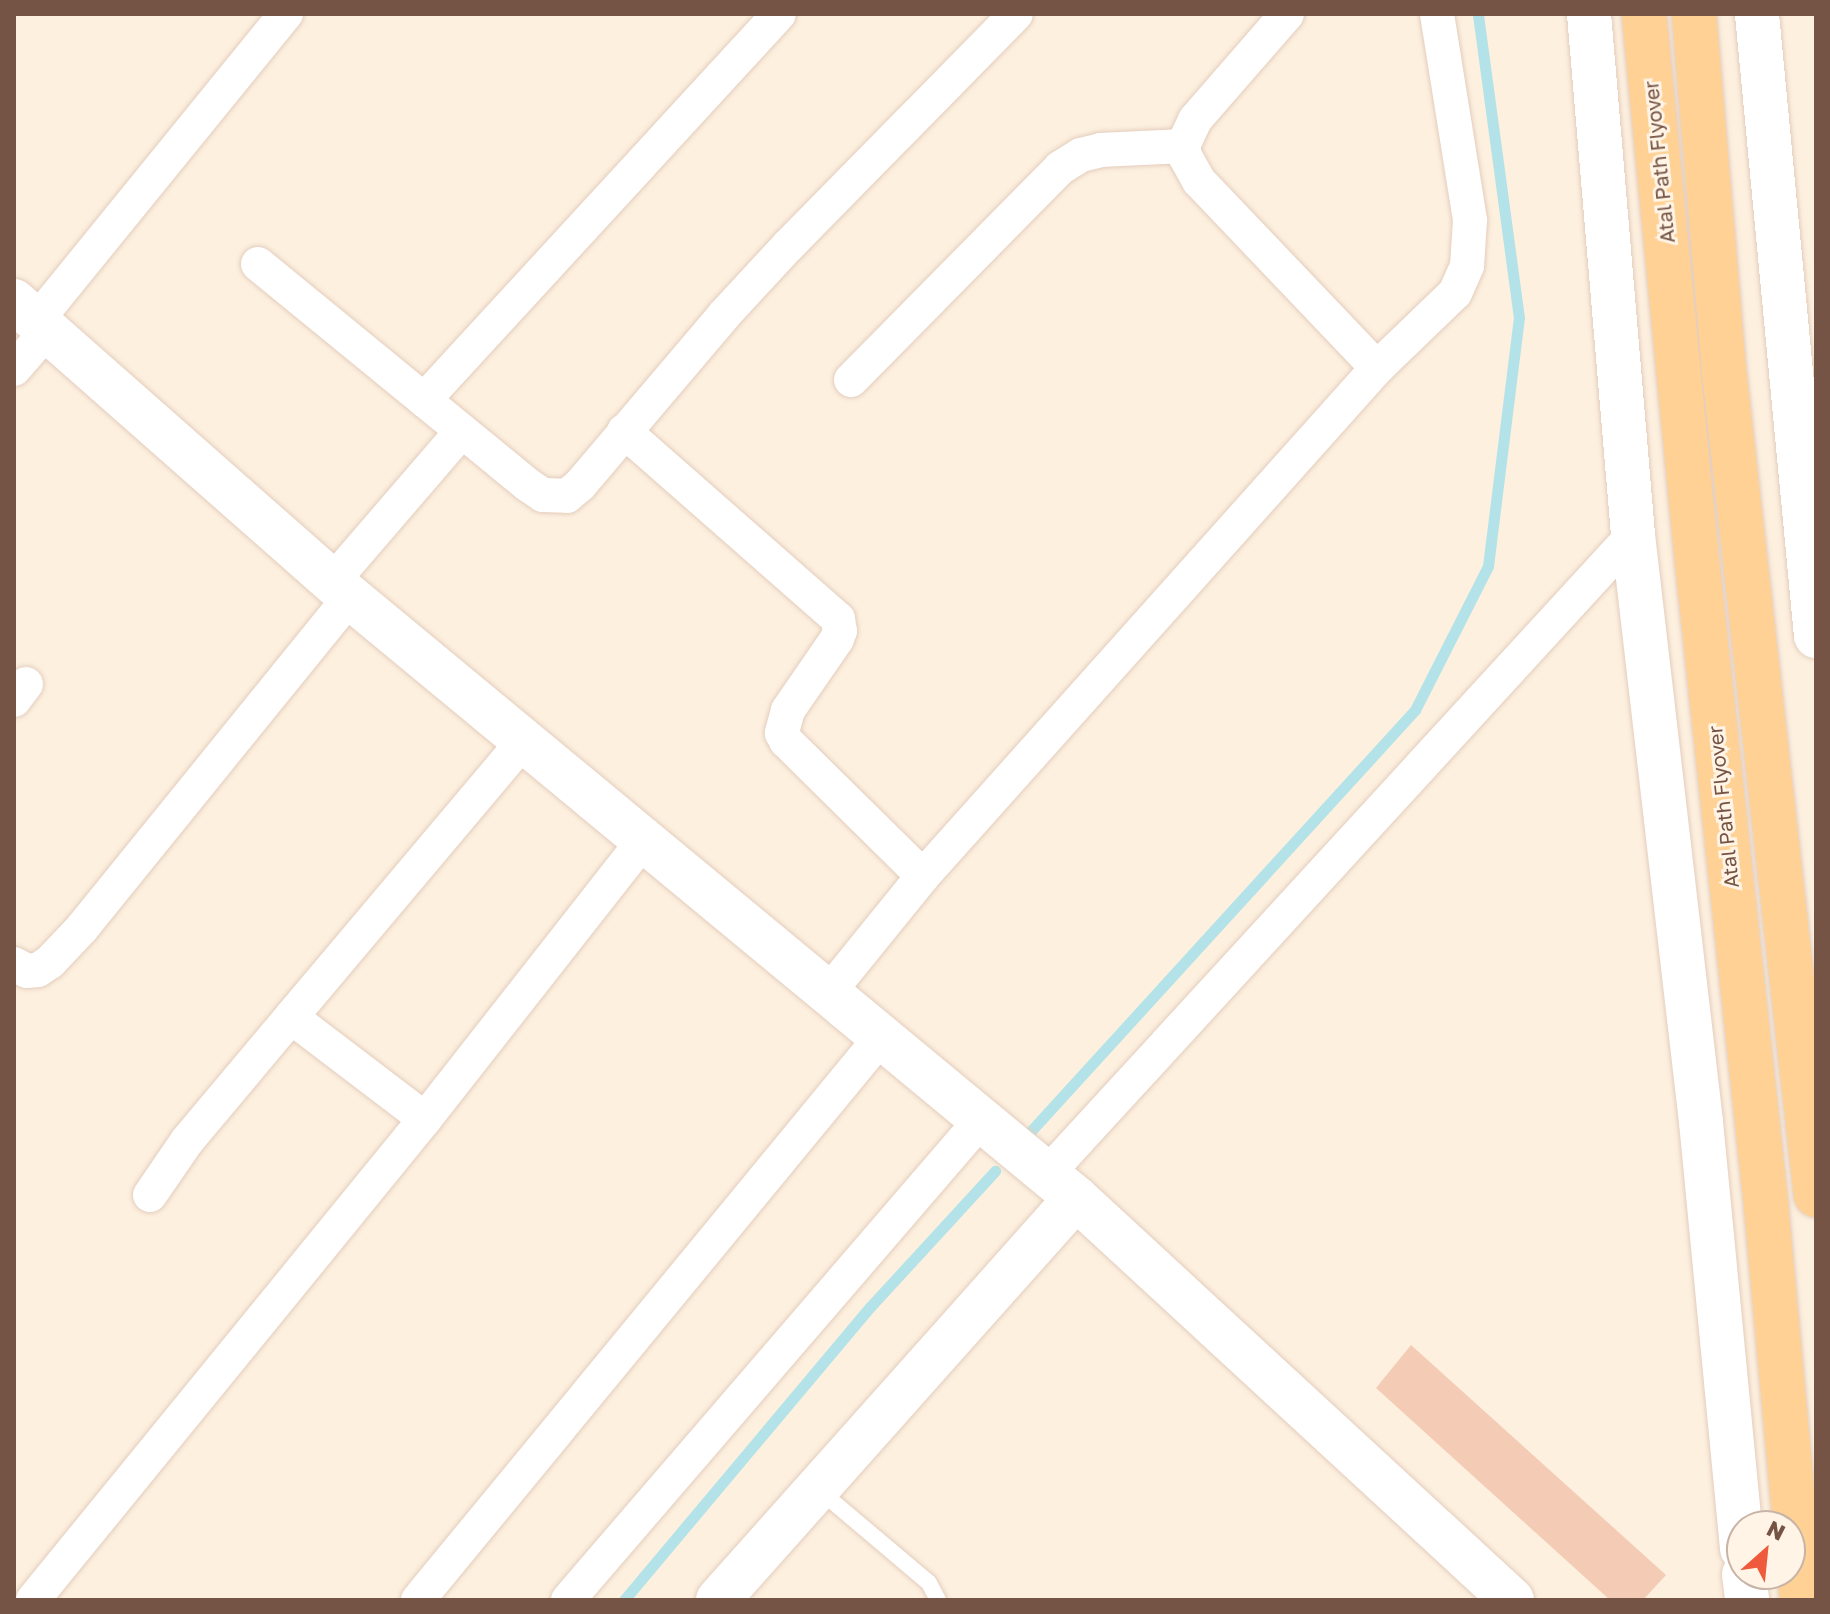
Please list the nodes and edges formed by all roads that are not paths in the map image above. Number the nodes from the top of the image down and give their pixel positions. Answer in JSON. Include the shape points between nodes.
{"nodes":[{"id":1,"x":286,"y":14,"type":"edge"},
{"id":2,"x":779,"y":14,"type":"edge"},
{"id":3,"x":1016,"y":14,"type":"edge"},
{"id":4,"x":1287,"y":14,"type":"edge"},
{"id":5,"x":1437,"y":14,"type":"edge"},
{"id":6,"x":1589,"y":14,"type":"edge"},
{"id":7,"x":1644,"y":14,"type":"edge"},
{"id":8,"x":1694,"y":14,"type":"edge"},
{"id":9,"x":1757,"y":14,"type":"edge"},
{"id":10,"x":1183,"y":146,"type":"junction"},
{"id":11,"x":258,"y":264,"type":"dead end"},
{"id":12,"x":33,"y":317,"type":"edge"},
{"id":13,"x":1377,"y":368,"type":"junction"},
{"id":14,"x":14,"y":369,"type":"edge"},
{"id":15,"x":851,"y":380,"type":"dead end"},
{"id":16,"x":424,"y":400,"type":"junction"},
{"id":17,"x":462,"y":431,"type":"junction"},
{"id":18,"x":624,"y":431,"type":"junction"},
{"id":19,"x":1633,"y":535,"type":"junction"},
{"id":20,"x":341,"y":589,"type":"junction"},
{"id":21,"x":1816,"y":636,"type":"edge"},
{"id":22,"x":525,"y":739,"type":"junction"},
{"id":23,"x":645,"y":838,"type":"junction"},
{"id":24,"x":923,"y":876,"type":"junction"},
{"id":25,"x":15,"y":968,"type":"edge"},
{"id":26,"x":829,"y":992,"type":"junction"},
{"id":27,"x":291,"y":1017,"type":"junction"},
{"id":28,"x":882,"y":1036,"type":"junction"},
{"id":29,"x":425,"y":1119,"type":"junction"},
{"id":30,"x":980,"y":1121,"type":"junction"},
{"id":31,"x":1062,"y":1186,"type":"junction"},
{"id":32,"x":150,"y":1195,"type":"dead end"},
{"id":33,"x":1816,"y":1195,"type":"edge"},
{"id":34,"x":817,"y":1489,"type":"junction"},
{"id":35,"x":1738,"y":1510,"type":"edge"},
{"id":36,"x":33,"y":1600,"type":"edge"},
{"id":37,"x":418,"y":1600,"type":"edge"},
{"id":38,"x":568,"y":1600,"type":"edge"},
{"id":39,"x":718,"y":1600,"type":"edge"},
{"id":40,"x":938,"y":1600,"type":"edge"},
{"id":41,"x":1512,"y":1600,"type":"edge"},
{"id":42,"x":1802,"y":1600,"type":"edge"}],
"edges":[{"from":1,"to":12,"type":"street"},
{"from":2,"to":16,"type":"street"},
{"from":3,"to":18,"type":"street","via":[[788,246]]},
{"from":4,"to":10,"type":"street","via":[[1212,98]]},
{"from":5,"to":13,"type":"street","via":[[1470,248],[1455,293]]},
{"from":6,"to":19,"type":"street"},
{"from":7,"to":42,"type":"main road","name":"Atal Path Flyover"},
{"from":8,"to":33,"type":"main road","via":[[1724,371]]},
{"from":9,"to":21,"type":"street"},
{"from":10,"to":13,"type":"street","via":[[1199,181]]},
{"from":10,"to":15,"type":"street","via":[[1101,150],[1060,168]]},
{"from":11,"to":16,"type":"street"},
{"from":12,"to":14,"type":"street"},
{"from":12,"to":20,"type":"street"},
{"from":13,"to":24,"type":"street"},
{"from":16,"to":17,"type":"street"},
{"from":17,"to":18,"type":"street","via":[[528,485],[556,498],[580,485]]},
{"from":17,"to":20,"type":"street"},
{"from":18,"to":24,"type":"street","via":[[838,619],[837,639],[788,710],[782,733]]},
{"from":19,"to":31,"type":"street"},
{"from":19,"to":35,"type":"street","via":[[1701,1122]]},
{"from":20,"to":22,"type":"street"},
{"from":20,"to":25,"type":"street","via":[[82,928],[38,970]]},
{"from":22,"to":23,"type":"street"},
{"from":22,"to":27,"type":"street"},
{"from":23,"to":26,"type":"street"},
{"from":23,"to":29,"type":"street"},
{"from":24,"to":26,"type":"street"},
{"from":26,"to":28,"type":"street"},
{"from":27,"to":29,"type":"street"},
{"from":27,"to":32,"type":"street","via":[[187,1141]]},
{"from":28,"to":30,"type":"street"},
{"from":28,"to":37,"type":"street"},
{"from":29,"to":36,"type":"street"},
{"from":30,"to":31,"type":"street"},
{"from":30,"to":38,"type":"street"},
{"from":31,"to":34,"type":"street"},
{"from":31,"to":41,"type":"street"},
{"from":34,"to":39,"type":"street"},
{"from":34,"to":40,"type":"lane","via":[[929,1583]]}]}
